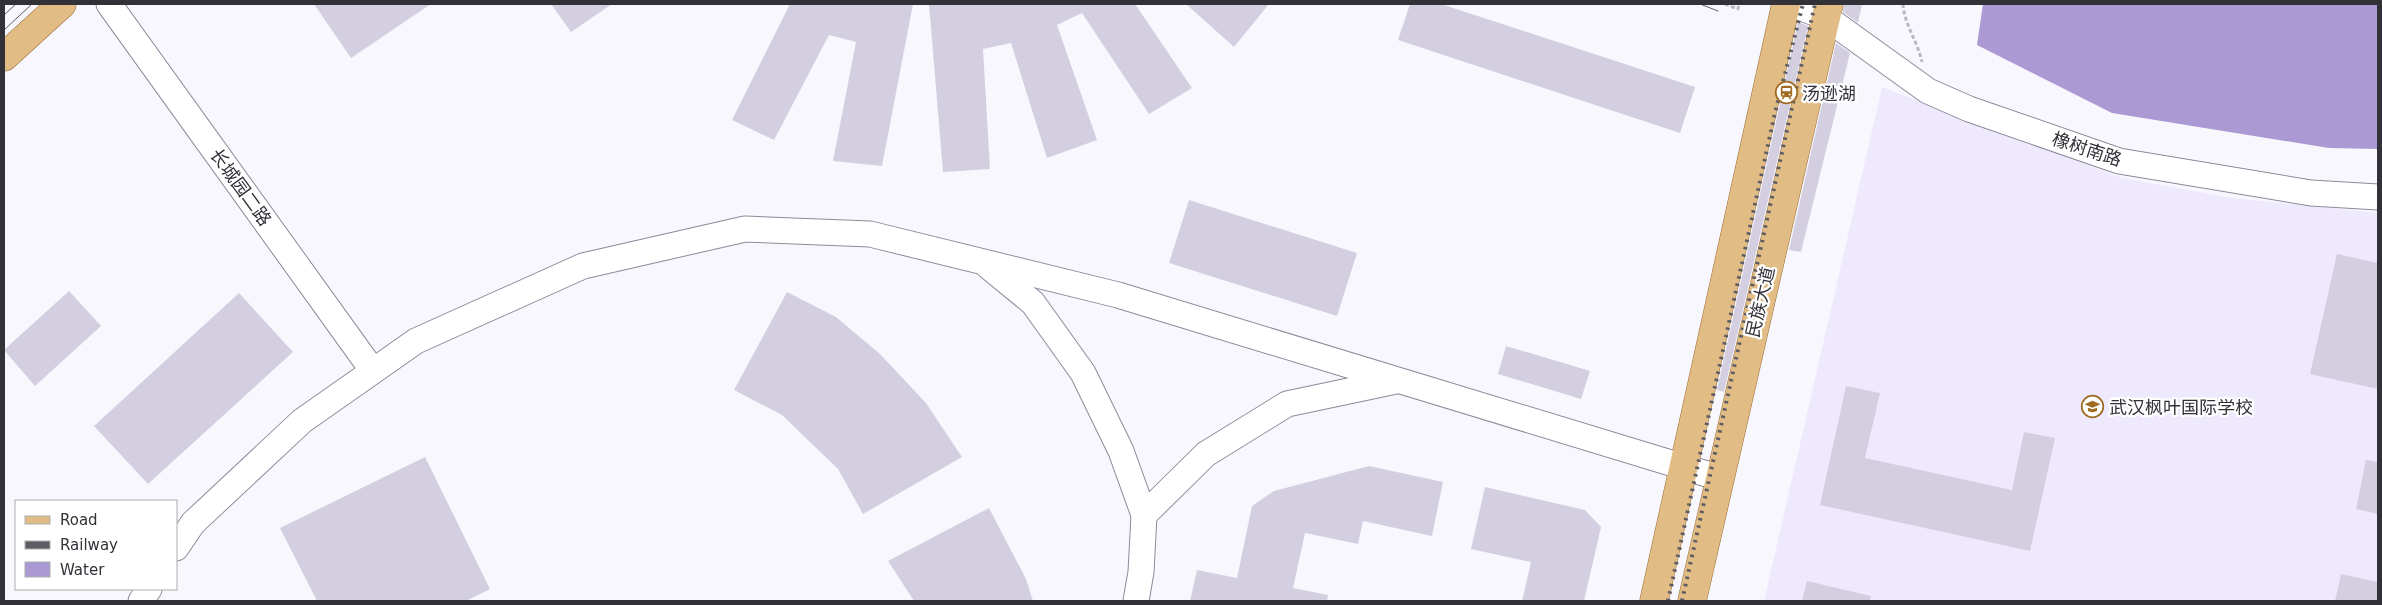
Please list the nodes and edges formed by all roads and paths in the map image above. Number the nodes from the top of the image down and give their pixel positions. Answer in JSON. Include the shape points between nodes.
{"nodes":[{"id":1,"x":62,"y":4,"type":"edge"},
{"id":2,"x":109,"y":4,"type":"edge"},
{"id":3,"x":1725,"y":4,"type":"edge"},
{"id":4,"x":1739,"y":4,"type":"edge"},
{"id":5,"x":1786,"y":4,"type":"edge"},
{"id":6,"x":1791,"y":4,"type":"edge"},
{"id":7,"x":1903,"y":4,"type":"edge"},
{"id":8,"x":1827,"y":10,"type":"edge"},
{"id":9,"x":4,"y":57,"type":"edge"},
{"id":10,"x":1928,"y":91,"type":"junction"},
{"id":11,"x":2378,"y":197,"type":"edge"},
{"id":12,"x":982,"y":261,"type":"junction"},
{"id":13,"x":373,"y":371,"type":"junction"},
{"id":14,"x":1398,"y":380,"type":"junction"},
{"id":15,"x":1685,"y":467,"type":"junction"},
{"id":16,"x":1720,"y":478,"type":"junction"},
{"id":17,"x":1144,"y":515,"type":"junction"},
{"id":18,"x":178,"y":545,"type":"edge"},
{"id":19,"x":148,"y":590,"type":"edge"},
{"id":20,"x":141,"y":601,"type":"edge"},
{"id":21,"x":1136,"y":601,"type":"edge"},
{"id":22,"x":1654,"y":601,"type":"edge"},
{"id":23,"x":1692,"y":601,"type":"edge"}],
"edges":[{"from":1,"to":9,"type":"main road"},
{"from":2,"to":13,"type":"street","name":"长城园二路"},
{"from":3,"to":4,"type":"path","via":[[1738,9]]},
{"from":5,"to":15,"type":"main road"},
{"from":6,"to":8,"type":"street","name":"橡树南路"},
{"from":7,"to":10,"type":"path","via":[[1919,49]]},
{"from":8,"to":10,"type":"street","name":"橡树南路"},
{"from":8,"to":16,"type":"main road","name":"民族大道"},
{"from":10,"to":11,"type":"street","name":"橡树南路","via":[[1969,109],[2119,161],[2311,193]]},
{"from":12,"to":13,"type":"street","via":[[870,234],[745,229],[583,266],[416,341]]},
{"from":12,"to":14,"type":"street","via":[[1118,295]]},
{"from":12,"to":17,"type":"street","via":[[1033,303],[1083,374],[1120,451]]},
{"from":13,"to":18,"type":"street","via":[[302,420],[193,523]]},
{"from":14,"to":15,"type":"street"},
{"from":14,"to":17,"type":"street","via":[[1287,404],[1206,454]]},
{"from":15,"to":16,"type":"street"},
{"from":15,"to":22,"type":"main road"},
{"from":16,"to":23,"type":"main road","name":"民族大道"},
{"from":17,"to":21,"type":"street"},
{"from":19,"to":20,"type":"street"}]}
